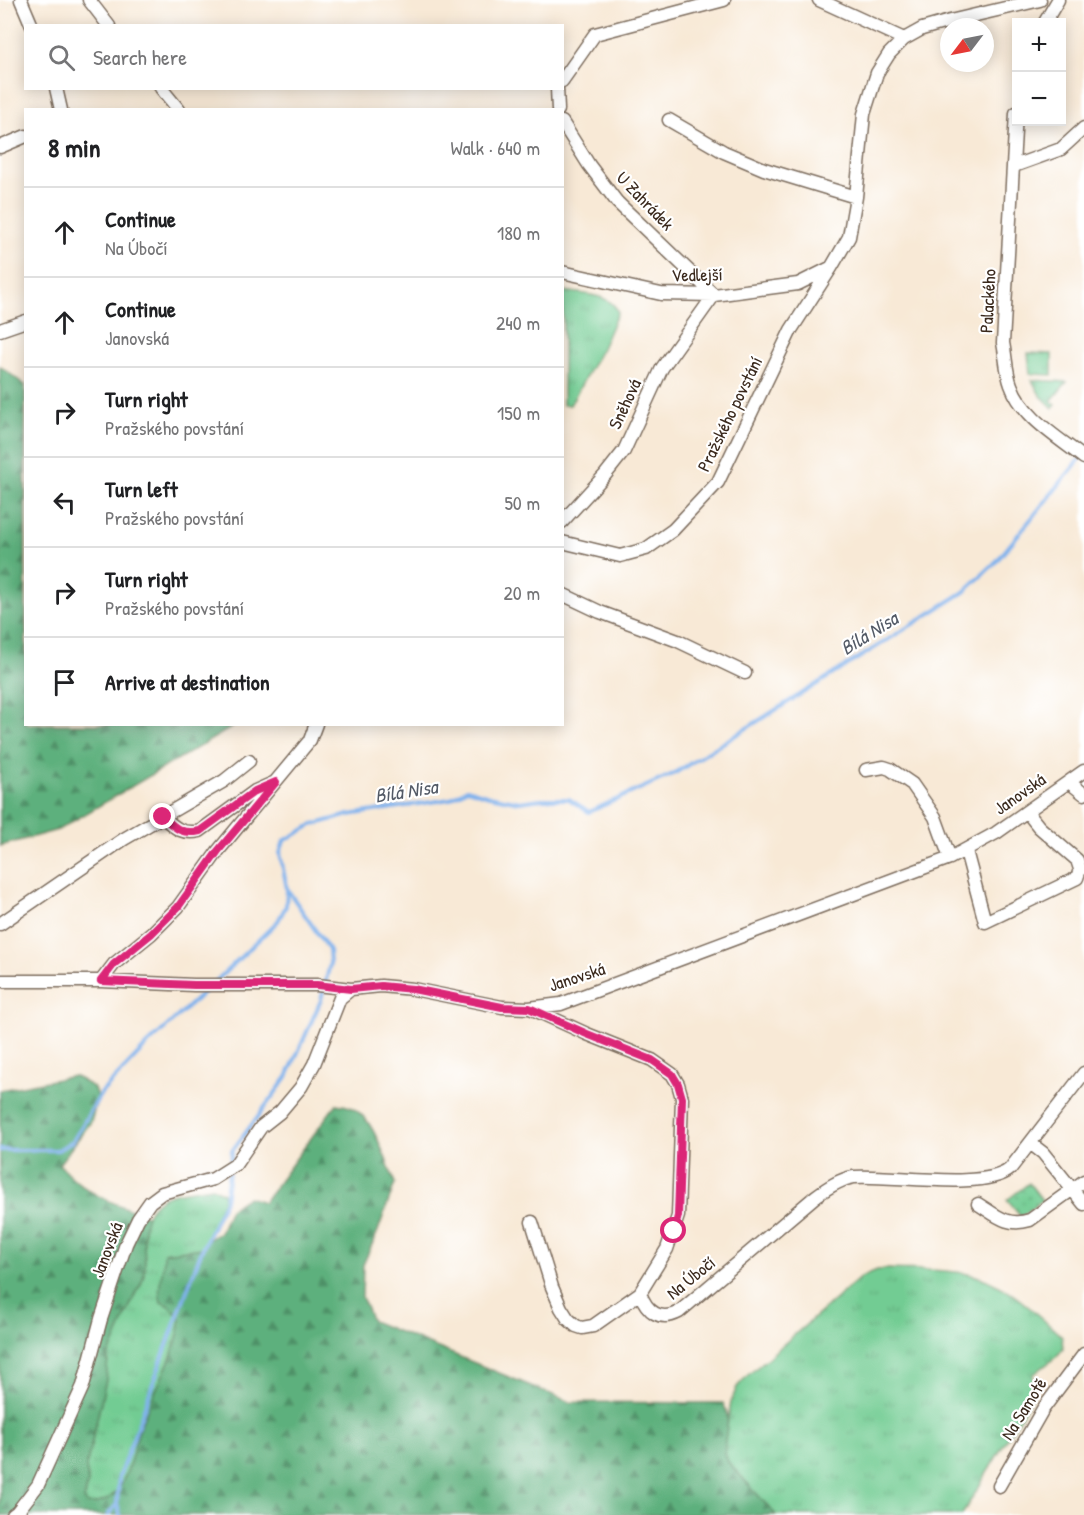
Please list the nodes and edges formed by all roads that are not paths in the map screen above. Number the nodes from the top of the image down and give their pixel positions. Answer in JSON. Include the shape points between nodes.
{"nodes":[{"id":1,"x":21,"y":0,"type":"edge"},
{"id":2,"x":89,"y":0,"type":"edge"},
{"id":3,"x":724,"y":0,"type":"edge"},
{"id":4,"x":819,"y":0,"type":"edge"},
{"id":5,"x":1040,"y":0,"type":"edge"},
{"id":6,"x":1058,"y":0,"type":"edge"},
{"id":7,"x":1047,"y":18,"type":"edge"},
{"id":8,"x":31,"y":24,"type":"edge"},
{"id":9,"x":107,"y":24,"type":"edge"},
{"id":10,"x":904,"y":39,"type":"junction"},
{"id":11,"x":564,"y":78,"type":"edge"},
{"id":12,"x":56,"y":90,"type":"edge"},
{"id":13,"x":163,"y":90,"type":"edge"},
{"id":14,"x":557,"y":90,"type":"edge"},
{"id":15,"x":61,"y":108,"type":"edge"},
{"id":16,"x":177,"y":108,"type":"edge"},
{"id":17,"x":558,"y":108,"type":"edge"},
{"id":18,"x":669,"y":120,"type":"dead end"},
{"id":19,"x":564,"y":125,"type":"edge"},
{"id":20,"x":1016,"y":126,"type":"edge"},
{"id":21,"x":1084,"y":128,"type":"edge"},
{"id":22,"x":24,"y":137,"type":"edge"},
{"id":23,"x":0,"y":147,"type":"edge"},
{"id":24,"x":1014,"y":166,"type":"junction"},
{"id":25,"x":856,"y":197,"type":"junction"},
{"id":26,"x":831,"y":268,"type":"junction"},
{"id":27,"x":564,"y":272,"type":"edge"},
{"id":28,"x":714,"y":295,"type":"junction"},
{"id":29,"x":24,"y":322,"type":"edge"},
{"id":30,"x":0,"y":330,"type":"edge"},
{"id":31,"x":1084,"y":458,"type":"edge"},
{"id":32,"x":564,"y":520,"type":"edge"},
{"id":33,"x":564,"y":542,"type":"edge"},
{"id":34,"x":564,"y":595,"type":"edge"},
{"id":35,"x":745,"y":673,"type":"dead end"},
{"id":36,"x":315,"y":726,"type":"edge"},
{"id":37,"x":249,"y":761,"type":"dead end"},
{"id":38,"x":866,"y":770,"type":"dead end"},
{"id":39,"x":1084,"y":771,"type":"edge"},
{"id":40,"x":276,"y":782,"type":"junction"},
{"id":41,"x":1069,"y":782,"type":"junction"},
{"id":42,"x":1084,"y":794,"type":"edge"},
{"id":43,"x":1027,"y":812,"type":"junction"},
{"id":44,"x":163,"y":817,"type":"junction"},
{"id":45,"x":966,"y":851,"type":"junction"},
{"id":46,"x":950,"y":858,"type":"junction"},
{"id":47,"x":0,"y":924,"type":"edge"},
{"id":48,"x":0,"y":981,"type":"edge"},
{"id":49,"x":101,"y":981,"type":"junction"},
{"id":50,"x":345,"y":988,"type":"junction"},
{"id":51,"x":529,"y":1008,"type":"junction"},
{"id":52,"x":1084,"y":1073,"type":"edge"},
{"id":53,"x":1030,"y":1143,"type":"junction"},
{"id":54,"x":1084,"y":1181,"type":"edge"},
{"id":55,"x":1072,"y":1190,"type":"junction"},
{"id":56,"x":978,"y":1204,"type":"dead end"},
{"id":57,"x":1084,"y":1204,"type":"edge"},
{"id":58,"x":531,"y":1222,"type":"dead end"},
{"id":59,"x":640,"y":1293,"type":"junction"},
{"id":60,"x":1084,"y":1354,"type":"edge"},
{"id":61,"x":999,"y":1486,"type":"dead end"},
{"id":62,"x":13,"y":1515,"type":"edge"}],
"edges":[{"from":1,"to":8,"type":"street"},
{"from":2,"to":9,"type":"street"},
{"from":3,"to":11,"type":"street","via":[[596,34]]},
{"from":4,"to":10,"type":"street"},
{"from":5,"to":10,"type":"street","name":"Pražského povstání","via":[[922,29]]},
{"from":6,"to":7,"type":"street"},
{"from":10,"to":25,"type":"street","name":"Pražského povstání","via":[[877,73],[864,114]]},
{"from":12,"to":15,"type":"street"},
{"from":13,"to":16,"type":"street"},
{"from":14,"to":17,"type":"street"},
{"from":18,"to":25,"type":"street","via":[[724,152],[764,169]]},
{"from":19,"to":28,"type":"street","name":"U Zahrádek","via":[[617,202]]},
{"from":20,"to":24,"type":"street","name":"Palackého"},
{"from":21,"to":24,"type":"street","via":[[1061,149]]},
{"from":22,"to":23,"type":"street"},
{"from":24,"to":31,"type":"street","name":"Palackého","via":[[1003,343],[1007,368],[1014,391],[1027,411]]},
{"from":25,"to":26,"type":"street","name":"Pražského povstání","via":[[849,237]]},
{"from":26,"to":28,"type":"street","name":"Vedlejší","via":[[798,284]]},
{"from":26,"to":33,"type":"street","name":"Pražského povstání","via":[[791,330],[718,482],[673,530],[646,549],[620,556]]},
{"from":27,"to":28,"type":"street","name":"Vedlejší","via":[[661,294]]},
{"from":28,"to":32,"type":"street","name":"Sněhová","via":[[662,368],[624,451]]},
{"from":29,"to":30,"type":"street"},
{"from":34,"to":35,"type":"street"},
{"from":36,"to":40,"type":"street","via":[[310,740]]},
{"from":37,"to":44,"type":"street","via":[[224,781]]},
{"from":38,"to":46,"type":"street","via":[[884,767],[912,784],[935,817]]},
{"from":39,"to":41,"type":"street","name":"Janovská"},
{"from":40,"to":44,"type":"street","via":[[255,791],[200,831],[190,833],[176,828]]},
{"from":40,"to":49,"type":"street","via":[[218,851],[178,907],[114,964]]},
{"from":41,"to":42,"type":"street"},
{"from":41,"to":43,"type":"street","name":"Janovská"},
{"from":43,"to":45,"type":"street","name":"Janovská"},
{"from":43,"to":45,"type":"street","via":[[1077,860],[1077,878],[985,922]]},
{"from":44,"to":47,"type":"street","via":[[124,838]]},
{"from":45,"to":46,"type":"street","name":"Janovská"},
{"from":46,"to":51,"type":"street","name":"Janovská","via":[[561,1004]]},
{"from":48,"to":49,"type":"street","name":"Janovská"},
{"from":49,"to":50,"type":"street","name":"Janovská"},
{"from":50,"to":51,"type":"street","name":"Janovská","via":[[413,989],[502,1007]]},
{"from":50,"to":62,"type":"street","name":"Janovská","via":[[314,1064],[294,1098],[261,1127],[235,1165],[213,1179],[162,1193],[138,1219],[126,1244],[83,1386],[38,1485]]},
{"from":51,"to":59,"type":"street","name":"Na Úbočí","via":[[652,1060],[672,1074],[678,1084],[682,1098],[678,1216],[667,1249]]},
{"from":52,"to":53,"type":"street","name":"Na Úbočí"},
{"from":53,"to":55,"type":"street","via":[[1043,1153]]},
{"from":53,"to":59,"type":"street","name":"Na Úbočí","via":[[1010,1169],[992,1178],[852,1177],[831,1185],[671,1316],[654,1314]]},
{"from":54,"to":55,"type":"street"},
{"from":55,"to":56,"type":"street","via":[[1030,1221],[1021,1223],[1009,1223]]},
{"from":55,"to":57,"type":"street"},
{"from":58,"to":59,"type":"street","via":[[561,1308],[576,1326],[594,1326]]},
{"from":60,"to":61,"type":"street","name":"Na Samotě","via":[[1043,1409]]}]}
